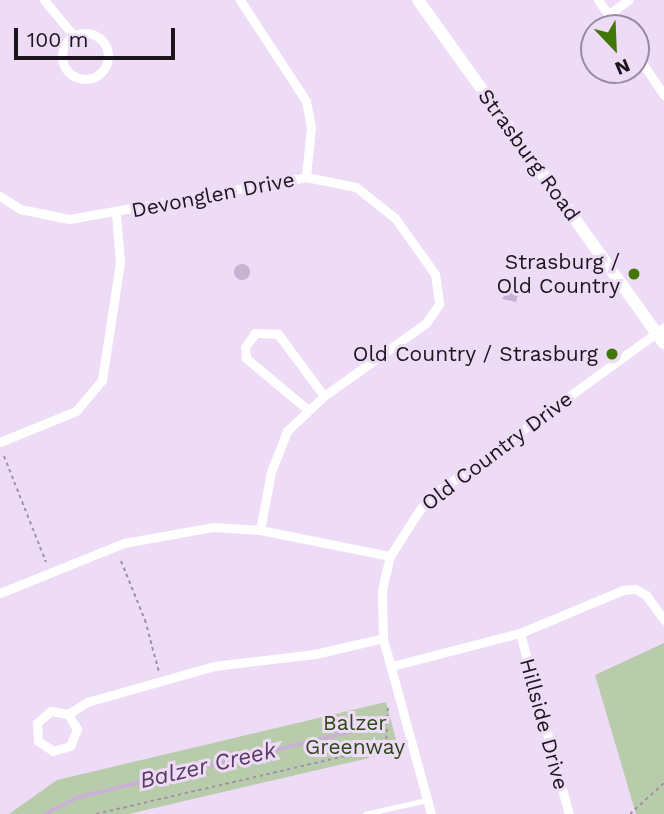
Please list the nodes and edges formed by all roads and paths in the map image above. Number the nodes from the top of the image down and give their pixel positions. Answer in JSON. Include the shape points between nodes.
{"nodes":[{"id":1,"x":44,"y":0,"type":"edge"},
{"id":2,"x":240,"y":0,"type":"edge"},
{"id":3,"x":418,"y":0,"type":"edge"},
{"id":4,"x":598,"y":0,"type":"edge"},
{"id":5,"x":628,"y":0,"type":"edge"},
{"id":6,"x":608,"y":14,"type":"joint"},
{"id":7,"x":74,"y":36,"type":"junction"},
{"id":8,"x":650,"y":74,"type":"edge"},
{"id":9,"x":664,"y":95,"type":"edge"},
{"id":10,"x":306,"y":177,"type":"junction"},
{"id":11,"x":0,"y":196,"type":"edge"},
{"id":12,"x":116,"y":214,"type":"junction"},
{"id":13,"x":661,"y":334,"type":"edge"},
{"id":14,"x":324,"y":396,"type":"junction"},
{"id":15,"x":307,"y":409,"type":"junction"},
{"id":16,"x":0,"y":442,"type":"edge"},
{"id":17,"x":4,"y":456,"type":"dead end"},
{"id":18,"x":260,"y":530,"type":"junction"},
{"id":19,"x":390,"y":556,"type":"junction"},
{"id":20,"x":121,"y":561,"type":"dead end"},
{"id":21,"x":51,"y":573,"type":"junction"},
{"id":22,"x":0,"y":593,"type":"edge"},
{"id":23,"x":664,"y":621,"type":"edge"},
{"id":24,"x":520,"y":633,"type":"junction"},
{"id":25,"x":383,"y":638,"type":"junction"},
{"id":26,"x":392,"y":666,"type":"junction"},
{"id":27,"x":162,"y":681,"type":"junction"},
{"id":28,"x":388,"y":705,"type":"dead end"},
{"id":29,"x":68,"y":714,"type":"junction"},
{"id":30,"x":412,"y":741,"type":"junction"},
{"id":31,"x":386,"y":747,"type":"junction"},
{"id":32,"x":664,"y":783,"type":"edge"},
{"id":33,"x":427,"y":800,"type":"junction"},
{"id":34,"x":96,"y":814,"type":"edge"},
{"id":35,"x":365,"y":814,"type":"edge"},
{"id":36,"x":431,"y":814,"type":"edge"},
{"id":37,"x":569,"y":814,"type":"edge"},
{"id":38,"x":630,"y":814,"type":"edge"}],
"edges":[{"from":1,"to":7,"type":"street"},
{"from":2,"to":10,"type":"street","via":[[306,101],[310,127]]},
{"from":3,"to":13,"type":"street","name":"Strasburg Road"},
{"from":4,"to":6,"type":"street"},
{"from":5,"to":6,"type":"street"},
{"from":7,"to":7,"type":"street","via":[[64,49],[64,64],[74,76],[96,76],[106,65],[105,44],[94,35]]},
{"from":8,"to":9,"type":"street"},
{"from":10,"to":12,"type":"street","name":"Devonglen Drive"},
{"from":10,"to":14,"type":"street","name":"Devonglen Drive","via":[[356,187],[378,201],[435,274],[439,288],[439,304],[426,323]]},
{"from":11,"to":12,"type":"street","name":"Devonglen Drive","via":[[48,218]]},
{"from":12,"to":16,"type":"street","via":[[120,262],[102,380],[76,411]]},
{"from":13,"to":19,"type":"street","name":"Old Country Drive","via":[[440,490],[420,509]]},
{"from":14,"to":15,"type":"street","name":"Devonglen Drive"},
{"from":14,"to":15,"type":"street","via":[[278,334],[255,332],[245,347],[246,358]]},
{"from":15,"to":18,"type":"street","name":"Devonglen Drive","via":[[287,431],[271,472]]},
{"from":17,"to":21,"type":"path"},
{"from":18,"to":19,"type":"street"},
{"from":18,"to":21,"type":"street","via":[[213,527],[168,532],[124,543]]},
{"from":19,"to":25,"type":"street","name":"Old Country Drive","via":[[382,590]]},
{"from":20,"to":27,"type":"path","via":[[145,620]]},
{"from":21,"to":22,"type":"street"},
{"from":23,"to":24,"type":"street","via":[[646,596],[635,589],[623,590]]},
{"from":24,"to":26,"type":"street"},
{"from":24,"to":37,"type":"street","name":"Hillside Drive"},
{"from":25,"to":26,"type":"street","name":"Old Country Drive"},
{"from":25,"to":27,"type":"street","via":[[315,654],[214,666]]},
{"from":26,"to":30,"type":"street","name":"Old Country Drive"},
{"from":27,"to":29,"type":"street","via":[[87,702]]},
{"from":28,"to":31,"type":"path"},
{"from":29,"to":29,"type":"street","via":[[51,710],[37,723],[38,741],[53,751],[70,746],[77,729]]},
{"from":30,"to":31,"type":"path"},
{"from":30,"to":33,"type":"street","name":"Old Country Drive"},
{"from":31,"to":34,"type":"path"},
{"from":32,"to":38,"type":"path"},
{"from":33,"to":35,"type":"lane"},
{"from":33,"to":36,"type":"street","name":"Old Country Drive"}]}
